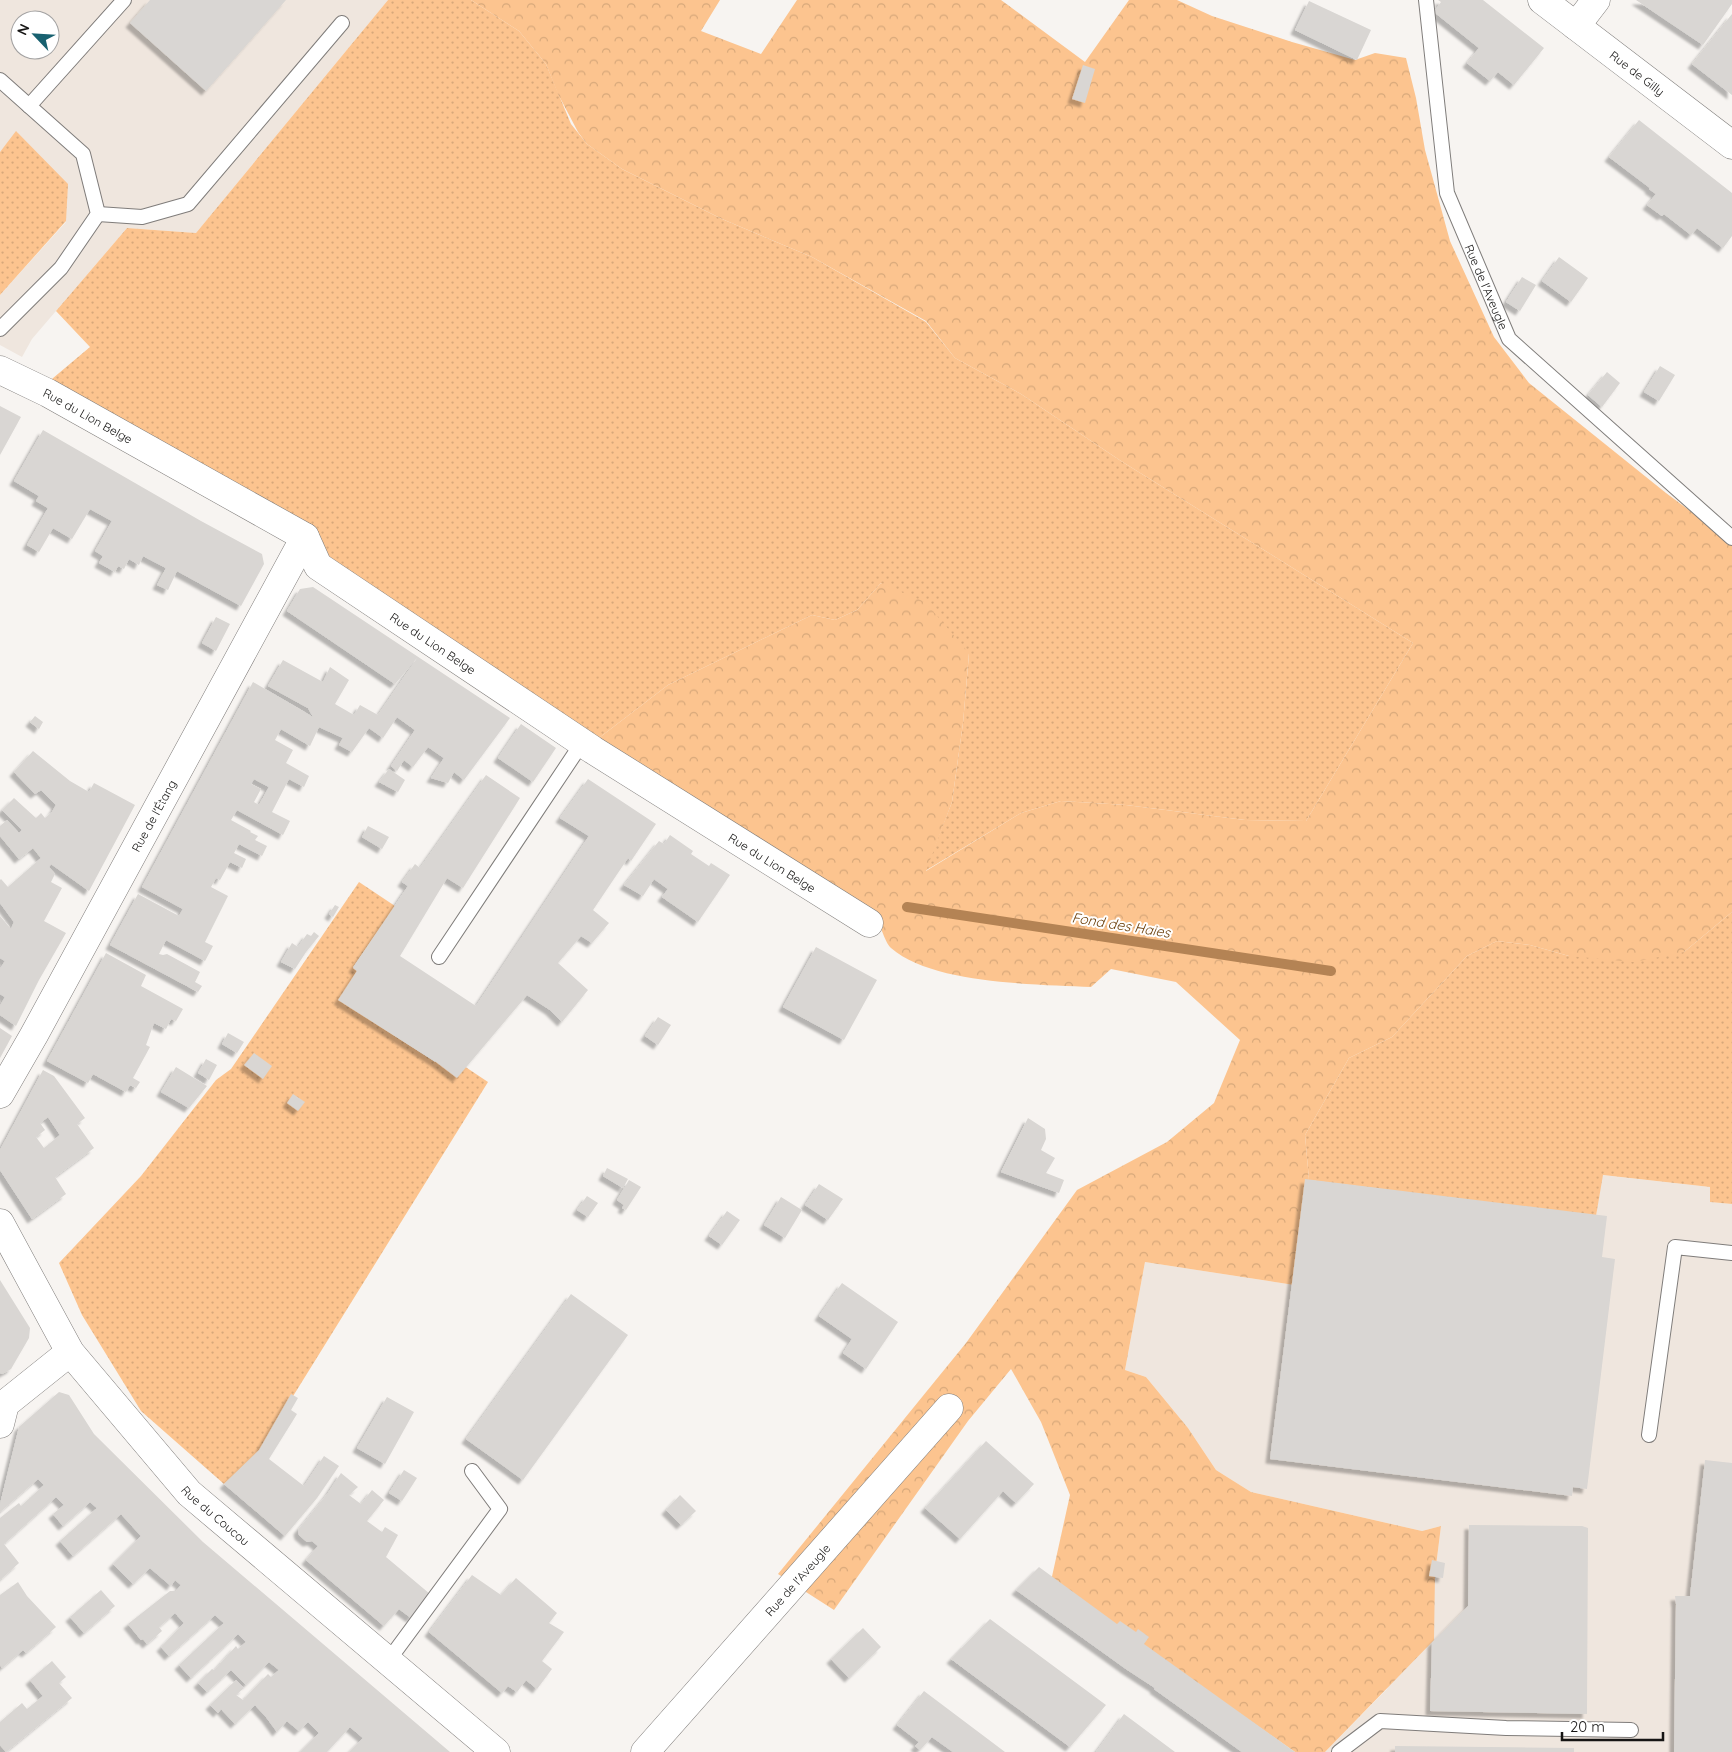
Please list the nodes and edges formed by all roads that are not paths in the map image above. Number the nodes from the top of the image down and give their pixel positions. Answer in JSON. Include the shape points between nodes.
{"nodes":[{"id":1,"x":124,"y":0,"type":"edge"},
{"id":2,"x":1426,"y":0,"type":"edge"},
{"id":3,"x":1542,"y":0,"type":"edge"},
{"id":4,"x":1596,"y":0,"type":"edge"},
{"id":5,"x":342,"y":23,"type":"dead end"},
{"id":6,"x":1576,"y":26,"type":"junction"},
{"id":7,"x":0,"y":80,"type":"edge"},
{"id":8,"x":29,"y":106,"type":"junction"},
{"id":9,"x":1732,"y":145,"type":"edge"},
{"id":10,"x":98,"y":214,"type":"junction"},
{"id":11,"x":0,"y":328,"type":"edge"},
{"id":12,"x":0,"y":370,"type":"edge"},
{"id":13,"x":305,"y":538,"type":"junction"},
{"id":14,"x":1732,"y":538,"type":"edge"},
{"id":15,"x":582,"y":742,"type":"junction"},
{"id":16,"x":870,"y":922,"type":"dead end"},
{"id":17,"x":439,"y":958,"type":"dead end"},
{"id":18,"x":0,"y":1094,"type":"edge"},
{"id":19,"x":0,"y":1223,"type":"edge"},
{"id":20,"x":1732,"y":1253,"type":"edge"},
{"id":21,"x":70,"y":1352,"type":"junction"},
{"id":22,"x":949,"y":1408,"type":"dead end"},
{"id":23,"x":2,"y":1410,"type":"edge"},
{"id":24,"x":1649,"y":1435,"type":"dead end"},
{"id":25,"x":472,"y":1471,"type":"dead end"},
{"id":26,"x":388,"y":1661,"type":"junction"},
{"id":27,"x":1631,"y":1730,"type":"dead end"},
{"id":28,"x":496,"y":1752,"type":"edge"},
{"id":29,"x":645,"y":1752,"type":"edge"},
{"id":30,"x":1339,"y":1752,"type":"edge"}],
"edges":[{"from":1,"to":8,"type":"lane"},
{"from":2,"to":14,"type":"lane","name":"Rue de l'Aveugle","via":[[1447,193],[1509,339]]},
{"from":3,"to":6,"type":"street","name":"Rue de Gilly"},
{"from":4,"to":6,"type":"street"},
{"from":5,"to":10,"type":"lane","via":[[188,204],[142,217]]},
{"from":6,"to":9,"type":"street","name":"Rue de Gilly"},
{"from":7,"to":8,"type":"lane"},
{"from":8,"to":10,"type":"lane","via":[[83,154]]},
{"from":10,"to":11,"type":"lane","via":[[61,268]]},
{"from":12,"to":13,"type":"street","name":"Rue du Lion Belge","via":[[48,393]]},
{"from":13,"to":15,"type":"street","name":"Rue du Lion Belge","via":[[318,566]]},
{"from":13,"to":18,"type":"street","name":"Rue de l'Étang"},
{"from":15,"to":16,"type":"street","name":"Rue du Lion Belge"},
{"from":15,"to":17,"type":"lane"},
{"from":19,"to":21,"type":"street","name":"Rue du Coucou"},
{"from":20,"to":24,"type":"lane","via":[[1675,1247]]},
{"from":21,"to":23,"type":"street"},
{"from":21,"to":26,"type":"street","name":"Rue du Coucou","via":[[189,1493]]},
{"from":22,"to":29,"type":"street","name":"Rue de l'Aveugle"},
{"from":25,"to":26,"type":"lane","via":[[500,1509]]},
{"from":26,"to":28,"type":"street","name":"Rue du Coucou"},
{"from":27,"to":30,"type":"lane","via":[[1380,1721]]}]}
